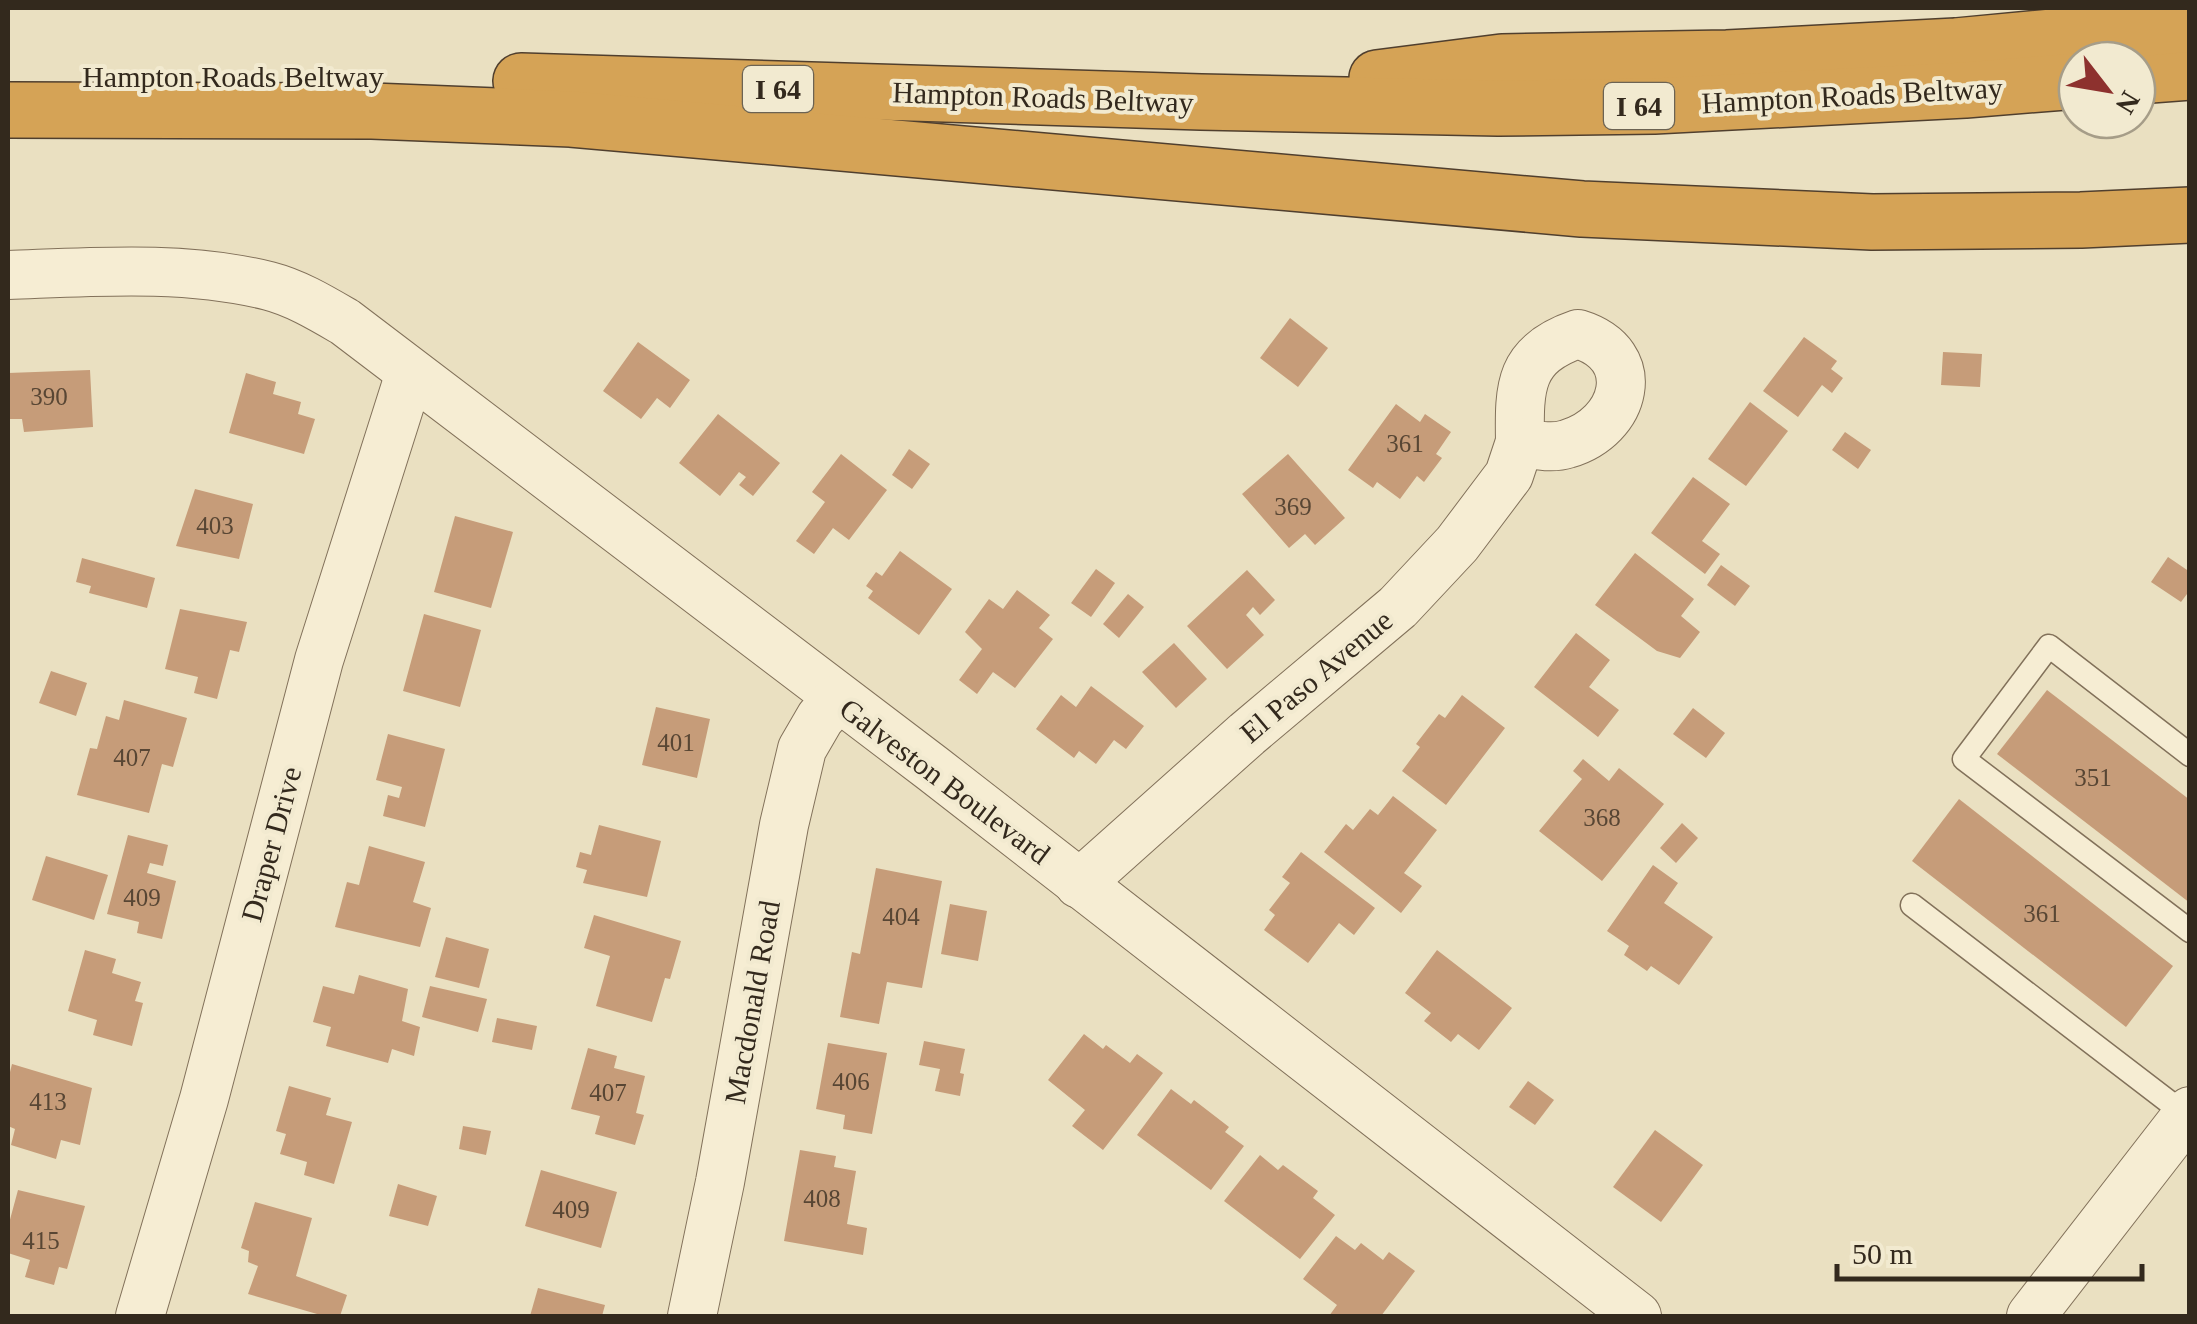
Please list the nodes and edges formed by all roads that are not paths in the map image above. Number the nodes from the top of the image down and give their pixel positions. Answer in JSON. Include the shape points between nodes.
{"nodes":[{"id":1,"x":2190,"y":24,"type":"edge"},
{"id":2,"x":2190,"y":72,"type":"edge"},
{"id":3,"x":2157,"y":74,"type":"edge"},
{"id":4,"x":8,"y":76,"type":"edge"},
{"id":5,"x":2057,"y":83,"type":"edge"},
{"id":6,"x":1201,"y":102,"type":"junction"},
{"id":7,"x":8,"y":110,"type":"edge"},
{"id":8,"x":2190,"y":214,"type":"edge"},
{"id":9,"x":8,"y":276,"type":"edge"},
{"id":10,"x":410,"y":374,"type":"junction"},
{"id":11,"x":1520,"y":442,"type":"dead end"},
{"id":12,"x":838,"y":699,"type":"junction"},
{"id":13,"x":2190,"y":755,"type":"edge"},
{"id":14,"x":1079,"y":884,"type":"junction"},
{"id":15,"x":1912,"y":906,"type":"dead end"},
{"id":16,"x":2190,"y":931,"type":"edge"},
{"id":17,"x":2188,"y":1113,"type":"edge"},
{"id":18,"x":140,"y":1316,"type":"edge"},
{"id":19,"x":692,"y":1316,"type":"edge"},
{"id":20,"x":1637,"y":1316,"type":"edge"},
{"id":21,"x":2030,"y":1316,"type":"edge"}],
"edges":[{"from":1,"to":6,"type":"highway","via":[[1746,58],[1502,62]]},
{"from":2,"to":3,"type":"highway"},
{"from":4,"to":6,"type":"highway","name":"Hampton Roads Beltway","number":"I 64","via":[[356,76]]},
{"from":5,"to":6,"type":"highway","name":"Hampton Roads Beltway","number":"I 64","via":[[1654,106]]},
{"from":7,"to":8,"type":"highway","via":[[372,111],[571,120],[1601,210],[1872,222]]},
{"from":9,"to":10,"type":"street","name":"Galveston Boulevard","via":[[212,275],[272,287],[345,322]]},
{"from":10,"to":12,"type":"street","name":"Galveston Boulevard"},
{"from":10,"to":18,"type":"street","name":"Draper Drive","via":[[319,660]]},
{"from":11,"to":14,"type":"street","name":"El Paso Avenue","via":[[1509,475],[1398,607]]},
{"from":12,"to":14,"type":"street","name":"Galveston Boulevard"},
{"from":12,"to":19,"type":"street","name":"Macdonald Road","via":[[802,749],[784,825]]},
{"from":13,"to":16,"type":"lane","via":[[2049,646],[1964,759]]},
{"from":14,"to":20,"type":"street","name":"Galveston Boulevard"},
{"from":15,"to":17,"type":"lane"},
{"from":17,"to":21,"type":"street"}]}
